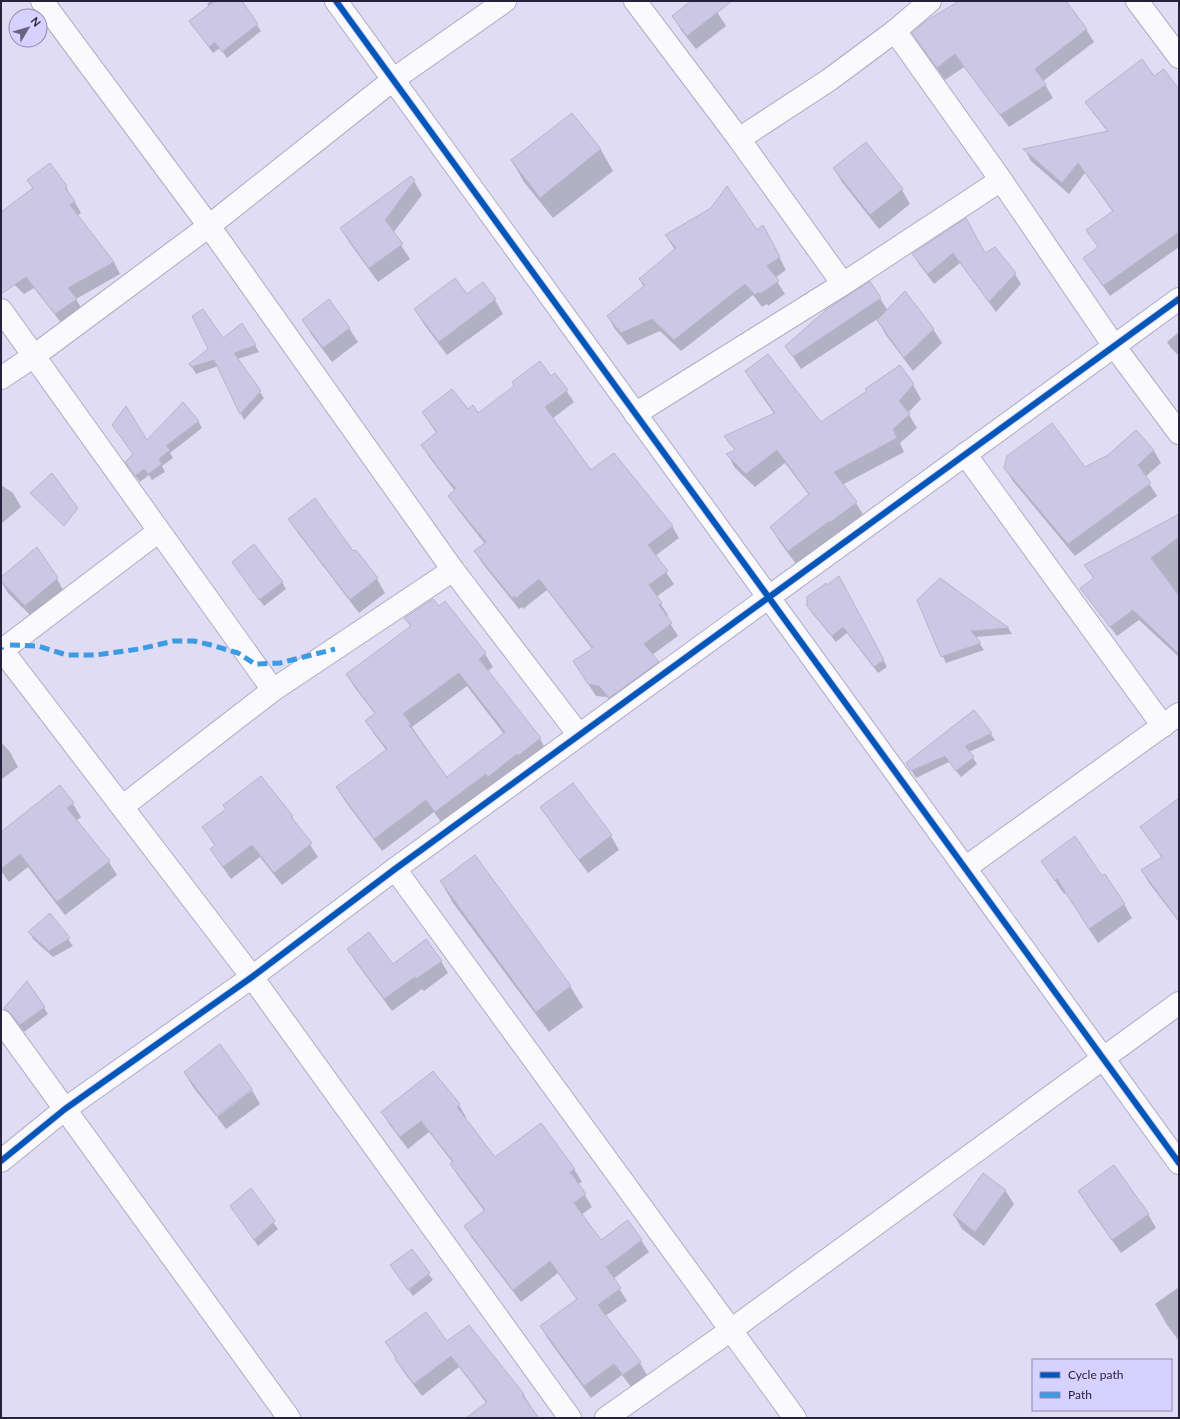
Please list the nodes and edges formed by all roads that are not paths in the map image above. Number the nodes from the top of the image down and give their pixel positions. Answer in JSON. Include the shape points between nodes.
{"nodes":[{"id":1,"x":42,"y":1,"type":"edge"},
{"id":2,"x":336,"y":1,"type":"edge"},
{"id":3,"x":505,"y":1,"type":"edge"},
{"id":4,"x":635,"y":1,"type":"edge"},
{"id":5,"x":930,"y":1,"type":"edge"},
{"id":6,"x":1137,"y":1,"type":"edge"},
{"id":7,"x":895,"y":31,"type":"junction"},
{"id":8,"x":1179,"y":57,"type":"edge"},
{"id":9,"x":394,"y":79,"type":"junction"},
{"id":10,"x":739,"y":139,"type":"junction"},
{"id":11,"x":1001,"y":180,"type":"junction"},
{"id":12,"x":209,"y":226,"type":"junction"},
{"id":13,"x":843,"y":284,"type":"junction"},
{"id":14,"x":1179,"y":299,"type":"edge"},
{"id":15,"x":1,"y":310,"type":"edge"},
{"id":16,"x":1114,"y":346,"type":"junction"},
{"id":17,"x":34,"y":356,"type":"junction"},
{"id":18,"x":1,"y":378,"type":"edge"},
{"id":19,"x":635,"y":414,"type":"junction"},
{"id":20,"x":1179,"y":433,"type":"edge"},
{"id":21,"x":965,"y":454,"type":"junction"},
{"id":22,"x":159,"y":531,"type":"junction"},
{"id":23,"x":453,"y":570,"type":"junction"},
{"id":24,"x":768,"y":597,"type":"junction"},
{"id":25,"x":2,"y":650,"type":"edge"},
{"id":26,"x":273,"y":690,"type":"junction"},
{"id":27,"x":1171,"y":720,"type":"edge"},
{"id":28,"x":579,"y":735,"type":"junction"},
{"id":29,"x":122,"y":807,"type":"junction"},
{"id":30,"x":965,"y":868,"type":"junction"},
{"id":31,"x":395,"y":869,"type":"junction"},
{"id":32,"x":252,"y":977,"type":"junction"},
{"id":33,"x":1179,"y":1002,"type":"edge"},
{"id":34,"x":1,"y":1021,"type":"edge"},
{"id":35,"x":1103,"y":1059,"type":"junction"},
{"id":36,"x":65,"y":1109,"type":"junction"},
{"id":37,"x":1,"y":1161,"type":"edge"},
{"id":38,"x":1179,"y":1163,"type":"edge"},
{"id":39,"x":731,"y":1330,"type":"junction"},
{"id":40,"x":289,"y":1418,"type":"edge"},
{"id":41,"x":570,"y":1418,"type":"edge"},
{"id":42,"x":606,"y":1418,"type":"edge"},
{"id":43,"x":795,"y":1418,"type":"edge"}],
"edges":[{"from":1,"to":12,"type":"street"},
{"from":2,"to":9,"type":"street"},
{"from":3,"to":9,"type":"street"},
{"from":4,"to":10,"type":"street"},
{"from":5,"to":7,"type":"street"},
{"from":6,"to":8,"type":"street"},
{"from":7,"to":10,"type":"street","via":[[829,80]]},
{"from":7,"to":11,"type":"street"},
{"from":9,"to":12,"type":"street"},
{"from":9,"to":19,"type":"street"},
{"from":10,"to":13,"type":"street"},
{"from":11,"to":13,"type":"street"},
{"from":11,"to":16,"type":"street"},
{"from":12,"to":17,"type":"street"},
{"from":12,"to":23,"type":"street"},
{"from":13,"to":19,"type":"street"},
{"from":14,"to":16,"type":"street"},
{"from":15,"to":17,"type":"street"},
{"from":16,"to":20,"type":"street"},
{"from":16,"to":21,"type":"street"},
{"from":17,"to":18,"type":"street"},
{"from":17,"to":22,"type":"street"},
{"from":19,"to":24,"type":"street"},
{"from":21,"to":24,"type":"street"},
{"from":21,"to":27,"type":"street"},
{"from":22,"to":25,"type":"street"},
{"from":22,"to":26,"type":"street"},
{"from":23,"to":26,"type":"street"},
{"from":23,"to":28,"type":"street"},
{"from":24,"to":28,"type":"street"},
{"from":24,"to":30,"type":"street"},
{"from":25,"to":29,"type":"street"},
{"from":26,"to":29,"type":"street"},
{"from":27,"to":30,"type":"street"},
{"from":28,"to":31,"type":"street"},
{"from":29,"to":32,"type":"street"},
{"from":30,"to":35,"type":"street"},
{"from":31,"to":32,"type":"street"},
{"from":31,"to":39,"type":"street"},
{"from":32,"to":36,"type":"street"},
{"from":32,"to":41,"type":"street"},
{"from":33,"to":35,"type":"street"},
{"from":34,"to":36,"type":"street"},
{"from":35,"to":38,"type":"street"},
{"from":35,"to":39,"type":"street"},
{"from":36,"to":37,"type":"street"},
{"from":36,"to":40,"type":"street"},
{"from":39,"to":42,"type":"street"},
{"from":39,"to":43,"type":"street"}]}
